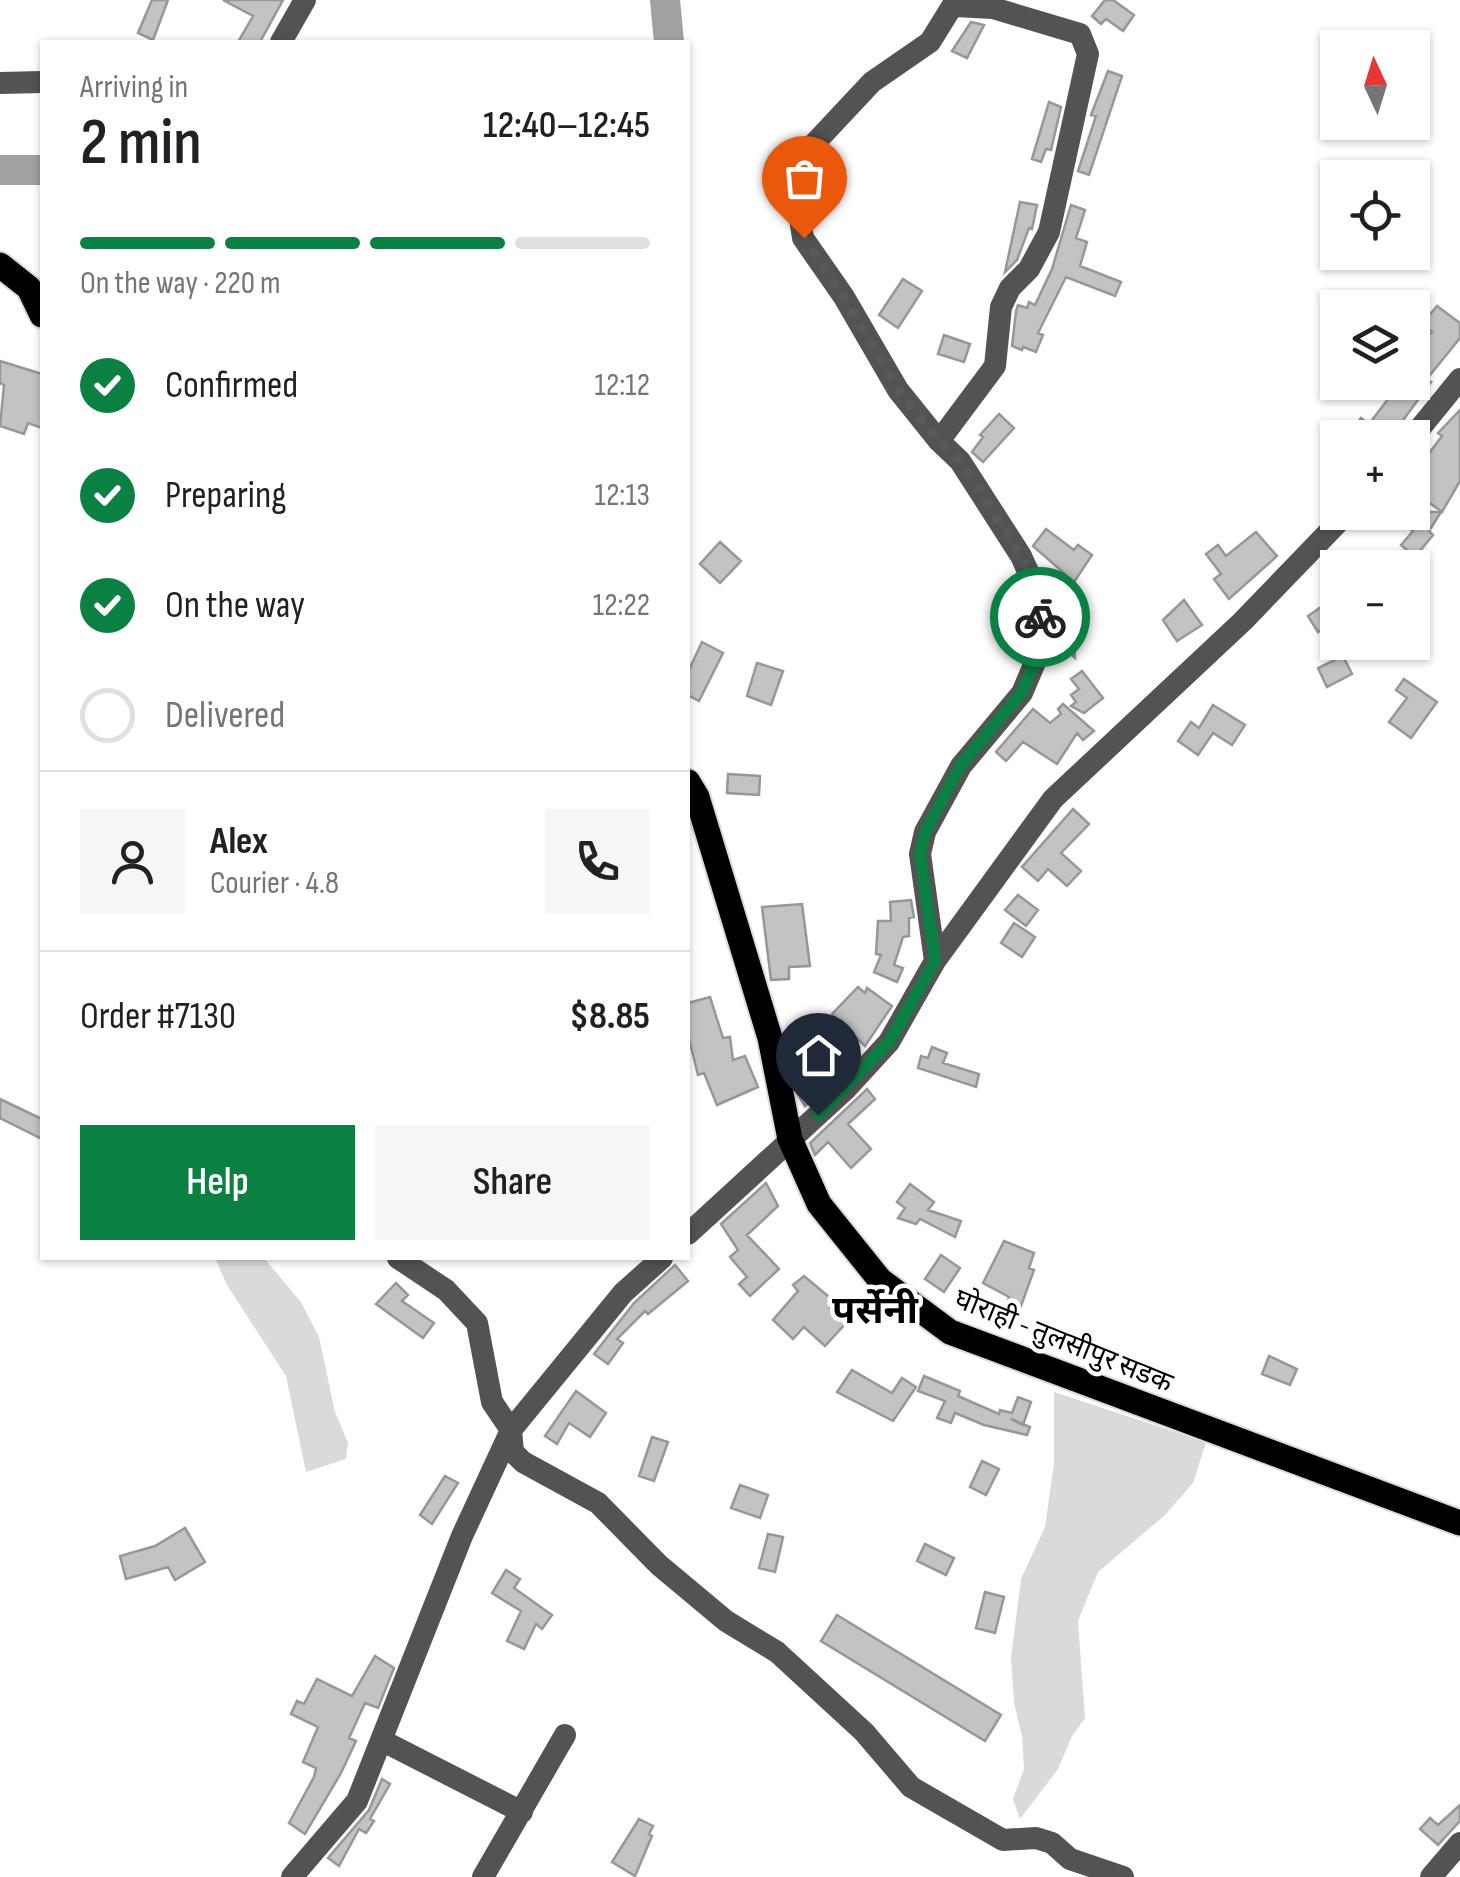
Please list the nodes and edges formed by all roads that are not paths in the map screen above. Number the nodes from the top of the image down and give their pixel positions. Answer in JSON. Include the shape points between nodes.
{"nodes":[{"id":1,"x":305,"y":0,"type":"edge"},
{"id":2,"x":955,"y":3,"type":"edge"},
{"id":3,"x":282,"y":40,"type":"edge"},
{"id":4,"x":40,"y":82,"type":"edge"},
{"id":5,"x":0,"y":83,"type":"edge"},
{"id":6,"x":0,"y":264,"type":"edge"},
{"id":7,"x":40,"y":311,"type":"edge"},
{"id":8,"x":1460,"y":379,"type":"edge"},
{"id":9,"x":1427,"y":420,"type":"edge"},
{"id":10,"x":939,"y":441,"type":"junction"},
{"id":11,"x":1331,"y":530,"type":"edge"},
{"id":12,"x":690,"y":785,"type":"edge"},
{"id":13,"x":935,"y":961,"type":"junction"},
{"id":14,"x":790,"y":1140,"type":"junction"},
{"id":15,"x":690,"y":1232,"type":"edge"},
{"id":16,"x":401,"y":1260,"type":"edge"},
{"id":17,"x":660,"y":1260,"type":"edge"},
{"id":18,"x":511,"y":1430,"type":"junction"},
{"id":19,"x":1460,"y":1523,"type":"edge"},
{"id":20,"x":566,"y":1735,"type":"dead end"},
{"id":21,"x":381,"y":1740,"type":"junction"},
{"id":22,"x":522,"y":1812,"type":"junction"},
{"id":23,"x":1460,"y":1843,"type":"edge"},
{"id":24,"x":292,"y":1877,"type":"edge"},
{"id":25,"x":484,"y":1877,"type":"edge"},
{"id":26,"x":1124,"y":1877,"type":"edge"},
{"id":27,"x":1431,"y":1877,"type":"edge"}],
"edges":[{"from":1,"to":3,"type":"street"},
{"from":2,"to":10,"type":"street","via":[[930,42],[872,82],[812,146],[795,186],[804,238],[898,390]]},
{"from":2,"to":10,"type":"street","via":[[1080,34],[1088,54],[1049,232],[1001,307],[995,366]]},
{"from":4,"to":5,"type":"street"},
{"from":6,"to":7,"type":"main road","via":[[29,288]]},
{"from":8,"to":9,"type":"street"},
{"from":10,"to":13,"type":"street","via":[[960,460],[1021,556],[1041,626],[1039,653],[1022,692],[960,766],[925,832],[920,854]]},
{"from":11,"to":13,"type":"street","via":[[1053,799]]},
{"from":12,"to":14,"type":"main road","name":"घोराही - तुलसीपुर सडक","via":[[770,1038]]},
{"from":13,"to":14,"type":"street","via":[[889,1042]]},
{"from":14,"to":15,"type":"street"},
{"from":14,"to":19,"type":"main road","name":"घोराही - तुलसीपुर सडक","via":[[819,1204],[880,1280],[950,1332]]},
{"from":16,"to":18,"type":"street","via":[[446,1290],[477,1323],[492,1402]]},
{"from":17,"to":18,"type":"street","via":[[623,1293]]},
{"from":18,"to":21,"type":"street"},
{"from":18,"to":26,"type":"street","via":[[513,1452],[523,1462],[598,1503],[726,1621],[777,1652],[864,1732],[911,1787],[1003,1840],[1036,1838],[1070,1859]]},
{"from":20,"to":22,"type":"street"},
{"from":21,"to":22,"type":"street"},
{"from":21,"to":24,"type":"street","via":[[356,1801]]},
{"from":22,"to":25,"type":"street"},
{"from":23,"to":27,"type":"street"}]}
